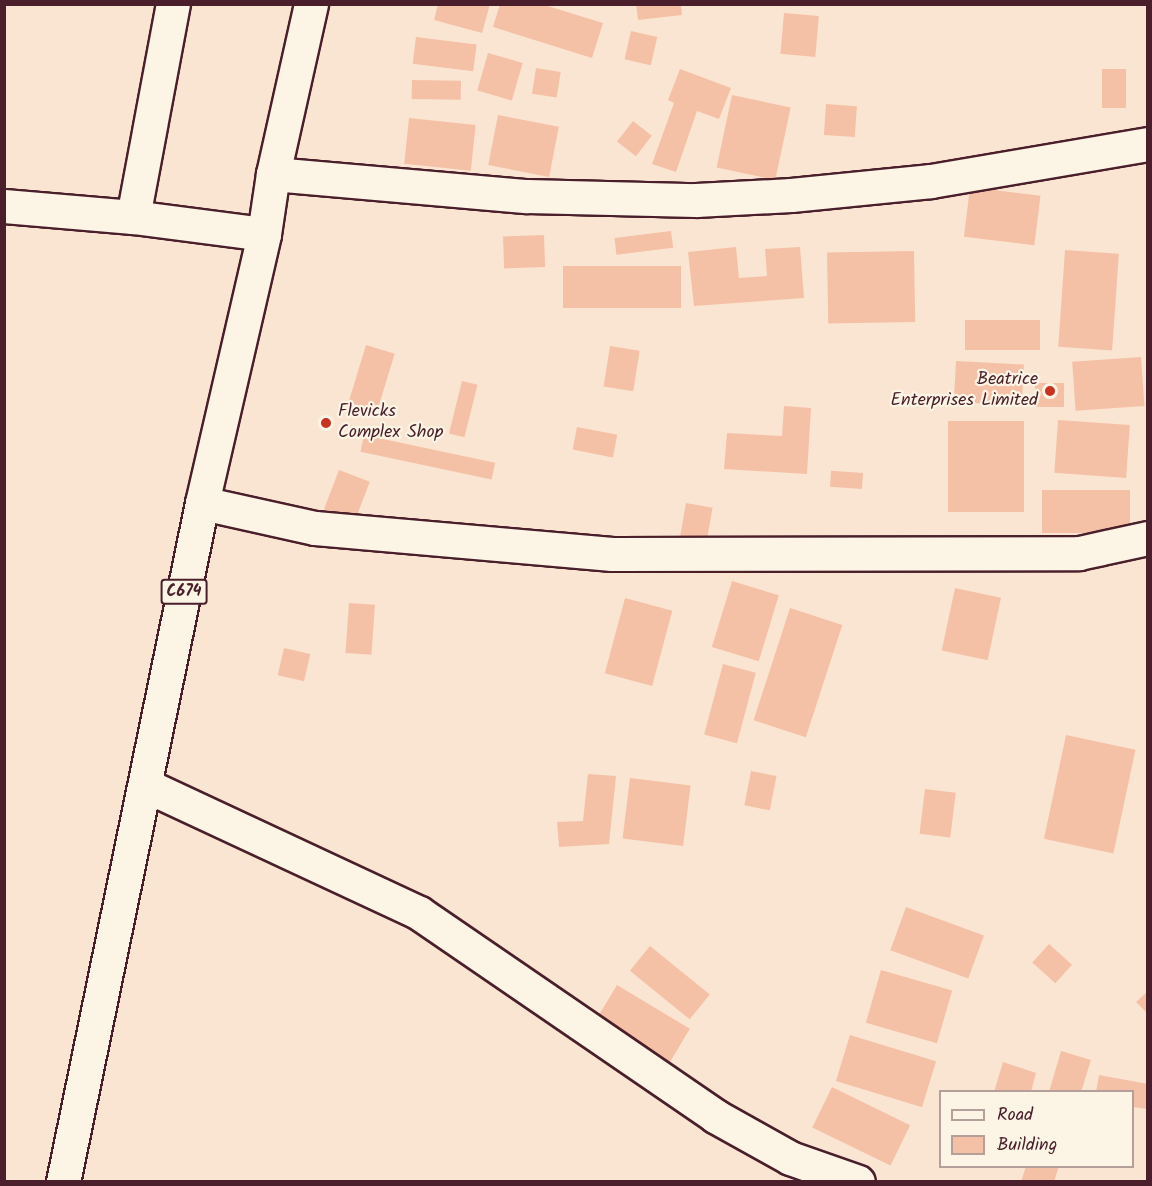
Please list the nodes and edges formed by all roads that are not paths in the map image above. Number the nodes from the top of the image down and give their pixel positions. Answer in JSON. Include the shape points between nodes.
{"nodes":[{"id":1,"x":173,"y":4,"type":"edge"},
{"id":2,"x":310,"y":4,"type":"edge"},
{"id":3,"x":1148,"y":144,"type":"edge"},
{"id":4,"x":273,"y":174,"type":"junction"},
{"id":5,"x":4,"y":206,"type":"edge"},
{"id":6,"x":133,"y":217,"type":"junction"},
{"id":7,"x":264,"y":234,"type":"junction"},
{"id":8,"x":202,"y":503,"type":"junction"},
{"id":9,"x":1148,"y":538,"type":"edge"},
{"id":10,"x":145,"y":785,"type":"junction"},
{"id":11,"x":63,"y":1182,"type":"edge"},
{"id":12,"x":858,"y":1182,"type":"edge"}],
"edges":[{"from":1,"to":6,"type":"street"},
{"from":2,"to":4,"type":"street","number":"C674"},
{"from":3,"to":4,"type":"street","via":[[931,181],[696,200],[527,196]]},
{"from":4,"to":7,"type":"street","number":"C674"},
{"from":5,"to":6,"type":"street"},
{"from":6,"to":7,"type":"street"},
{"from":7,"to":8,"type":"street","number":"C674"},
{"from":8,"to":9,"type":"street","via":[[315,528],[612,554],[1079,553]]},
{"from":8,"to":10,"type":"street","number":"C674"},
{"from":10,"to":11,"type":"street","number":"C674"},
{"from":10,"to":12,"type":"street","via":[[419,913],[715,1116],[790,1158]]}]}
